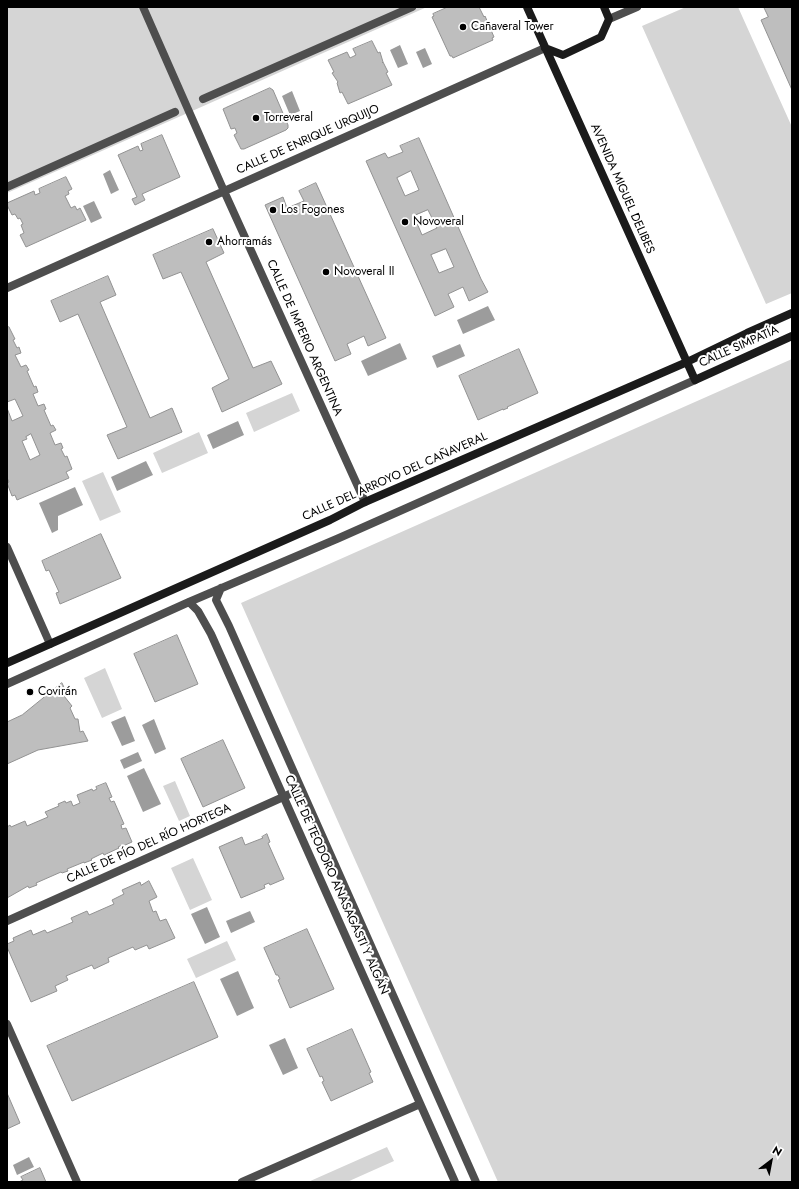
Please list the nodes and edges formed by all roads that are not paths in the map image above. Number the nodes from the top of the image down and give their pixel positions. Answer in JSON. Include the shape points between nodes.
{"nodes":[{"id":1,"x":143,"y":7,"type":"edge"},
{"id":2,"x":412,"y":7,"type":"edge"},
{"id":3,"x":527,"y":7,"type":"edge"},
{"id":4,"x":604,"y":7,"type":"edge"},
{"id":5,"x":637,"y":7,"type":"edge"},
{"id":6,"x":609,"y":19,"type":"junction"},
{"id":7,"x":545,"y":48,"type":"junction"},
{"id":8,"x":203,"y":100,"type":"dead end"},
{"id":9,"x":175,"y":112,"type":"dead end"},
{"id":10,"x":7,"y":187,"type":"edge"},
{"id":11,"x":224,"y":191,"type":"junction"},
{"id":12,"x":7,"y":288,"type":"edge"},
{"id":13,"x":792,"y":314,"type":"edge"},
{"id":14,"x":792,"y":336,"type":"edge"},
{"id":15,"x":687,"y":362,"type":"junction"},
{"id":16,"x":695,"y":380,"type":"junction"},
{"id":17,"x":365,"y":502,"type":"junction"},
{"id":18,"x":7,"y":547,"type":"edge"},
{"id":19,"x":221,"y":588,"type":"junction"},
{"id":20,"x":189,"y":602,"type":"junction"},
{"id":21,"x":50,"y":644,"type":"junction"},
{"id":22,"x":7,"y":663,"type":"edge"},
{"id":23,"x":7,"y":684,"type":"edge"},
{"id":24,"x":301,"y":788,"type":"junction"},
{"id":25,"x":283,"y":796,"type":"junction"},
{"id":26,"x":7,"y":921,"type":"edge"},
{"id":27,"x":7,"y":1024,"type":"edge"},
{"id":28,"x":420,"y":1104,"type":"junction"},
{"id":29,"x":77,"y":1182,"type":"edge"},
{"id":30,"x":242,"y":1182,"type":"edge"},
{"id":31,"x":455,"y":1182,"type":"edge"},
{"id":32,"x":476,"y":1182,"type":"edge"}],
"edges":[{"from":1,"to":11,"type":"street","name":"CALLE DE IMPERIO ARGENTINA"},
{"from":2,"to":8,"type":"street"},
{"from":3,"to":7,"type":"main road","name":"AVENIDA MIGUEL DELIBES"},
{"from":4,"to":6,"type":"main road"},
{"from":5,"to":6,"type":"street"},
{"from":6,"to":7,"type":"main road","via":[[601,37],[563,55]]},
{"from":7,"to":11,"type":"street","name":"CALLE DE ENRIQUE URQUIJO"},
{"from":7,"to":15,"type":"main road","name":"AVENIDA MIGUEL DELIBES"},
{"from":9,"to":10,"type":"street"},
{"from":11,"to":12,"type":"street","name":"CALLE DE ENRIQUE URQUIJO"},
{"from":11,"to":17,"type":"street","name":"CALLE DE IMPERIO ARGENTINA"},
{"from":13,"to":15,"type":"main road","name":"CALLE DEL ARROYO DEL CAÑAVERAL"},
{"from":14,"to":16,"type":"main road","name":"CALLE SIMPATÍA"},
{"from":15,"to":16,"type":"main road","name":"AVENIDA MIGUEL DELIBES"},
{"from":15,"to":17,"type":"main road","name":"CALLE DEL ARROYO DEL CAÑAVERAL"},
{"from":16,"to":19,"type":"street"},
{"from":17,"to":21,"type":"main road","name":"CALLE DEL ARROYO DEL CAÑAVERAL","via":[[330,520]]},
{"from":18,"to":21,"type":"street"},
{"from":19,"to":20,"type":"street"},
{"from":19,"to":24,"type":"street","name":"CALLE DE TEODORO ANASAGASTI Y ALGÁN","via":[[216,600]]},
{"from":20,"to":23,"type":"street"},
{"from":20,"to":25,"type":"street","name":"CALLE DE TEODORO ANASAGASTI Y ALGÁN","via":[[198,611],[211,634]]},
{"from":21,"to":22,"type":"main road","name":"CALLE DEL ARROYO DEL CAÑAVERAL"},
{"from":24,"to":25,"type":"street","name":"CALLE DE PÍO DEL RÍO HORTEGA"},
{"from":24,"to":32,"type":"street","name":"CALLE DE TEODORO ANASAGASTI Y ALGÁN"},
{"from":25,"to":26,"type":"street","name":"CALLE DE PÍO DEL RÍO HORTEGA"},
{"from":25,"to":28,"type":"street","name":"CALLE DE TEODORO ANASAGASTI Y ALGÁN"},
{"from":27,"to":29,"type":"street"},
{"from":28,"to":30,"type":"street"},
{"from":28,"to":31,"type":"street","name":"CALLE DE TEODORO ANASAGASTI Y ALGÁN"}]}
